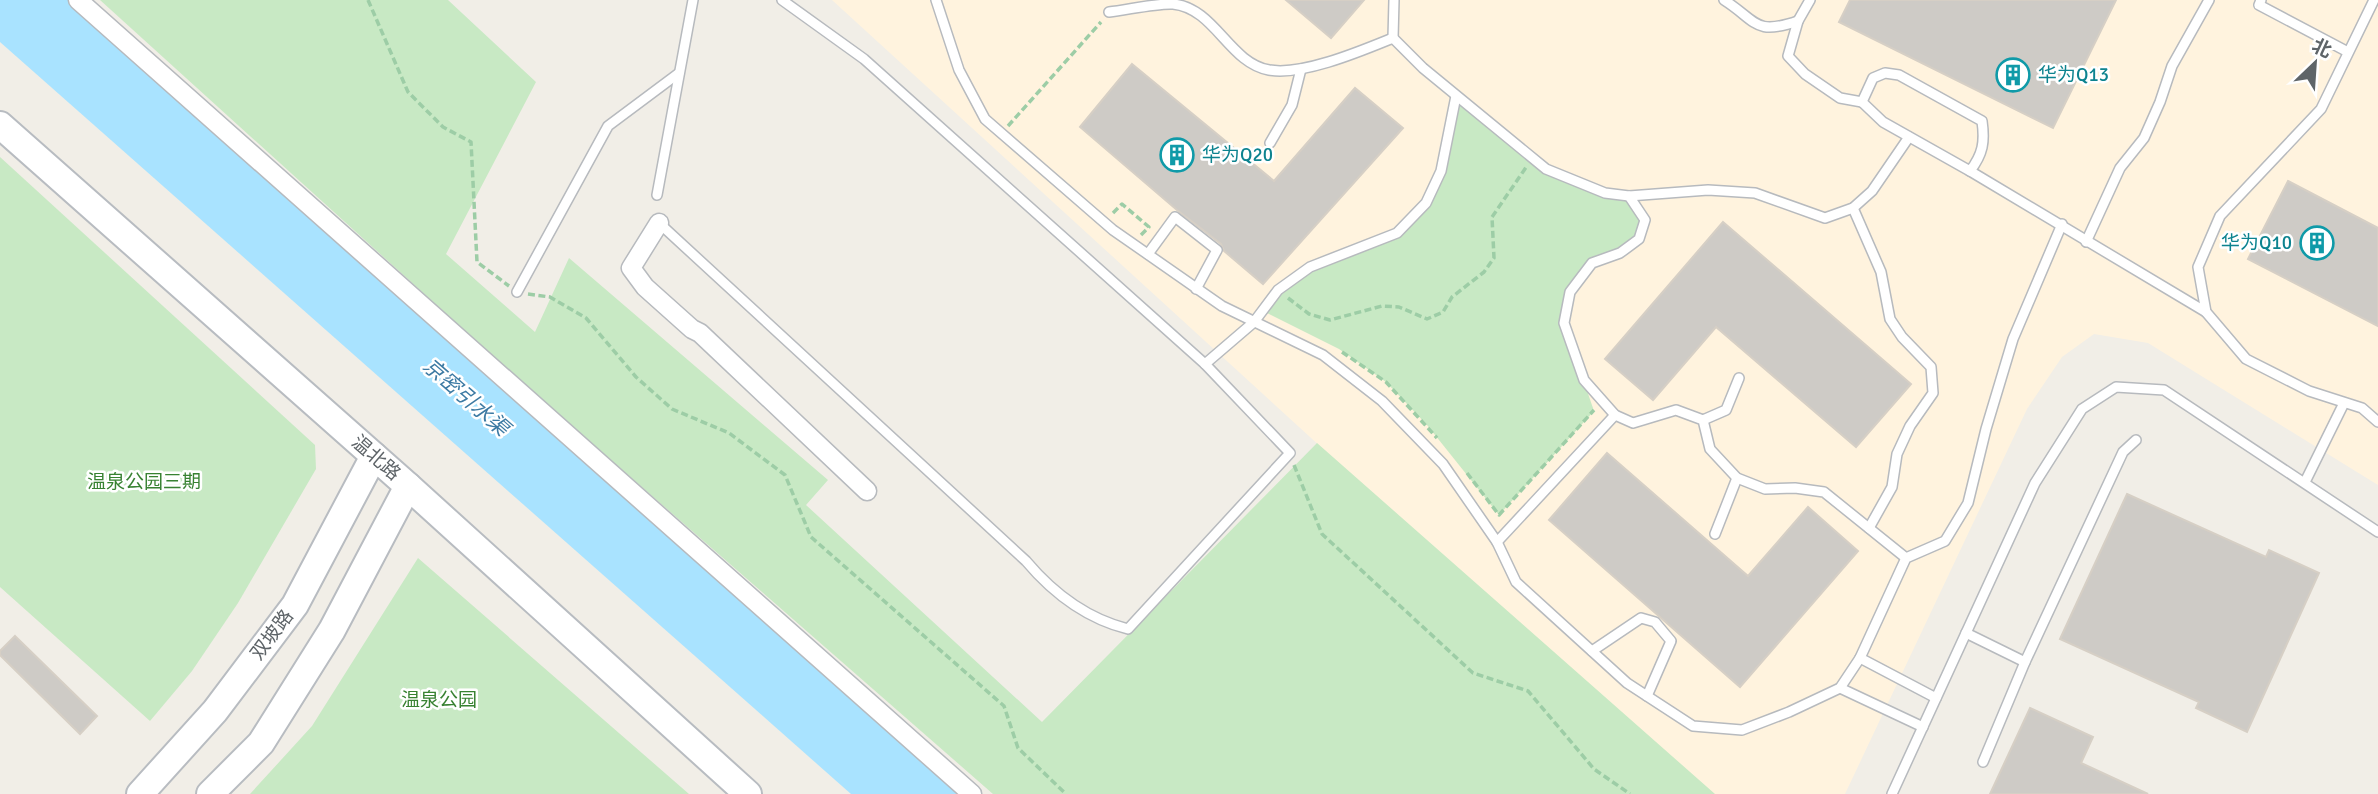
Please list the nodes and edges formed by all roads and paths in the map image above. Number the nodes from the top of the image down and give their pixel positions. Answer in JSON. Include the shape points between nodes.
{"nodes":[{"id":1,"x":78,"y":0,"type":"edge"},
{"id":2,"x":368,"y":0,"type":"edge"},
{"id":3,"x":693,"y":0,"type":"edge"},
{"id":4,"x":782,"y":0,"type":"edge"},
{"id":5,"x":936,"y":0,"type":"edge"},
{"id":6,"x":1394,"y":0,"type":"edge"},
{"id":7,"x":1724,"y":0,"type":"edge"},
{"id":8,"x":1810,"y":0,"type":"edge"},
{"id":9,"x":2208,"y":0,"type":"edge"},
{"id":10,"x":2261,"y":0,"type":"edge"},
{"id":11,"x":2374,"y":0,"type":"edge"},
{"id":12,"x":1174,"y":2,"type":"edge"},
{"id":13,"x":1109,"y":12,"type":"joint"},
{"id":14,"x":1798,"y":21,"type":"junction"},
{"id":15,"x":1393,"y":38,"type":"junction"},
{"id":16,"x":2348,"y":52,"type":"junction"},
{"id":17,"x":1301,"y":69,"type":"junction"},
{"id":18,"x":680,"y":72,"type":"junction"},
{"id":19,"x":1456,"y":96,"type":"junction"},
{"id":20,"x":1863,"y":102,"type":"junction"},
{"id":21,"x":0,"y":125,"type":"edge"},
{"id":22,"x":1002,"y":133,"type":"junction"},
{"id":23,"x":1909,"y":137,"type":"junction"},
{"id":24,"x":1270,"y":143,"type":"dead end"},
{"id":25,"x":1532,"y":158,"type":"junction"},
{"id":26,"x":1970,"y":171,"type":"junction"},
{"id":27,"x":657,"y":195,"type":"dead end"},
{"id":28,"x":1629,"y":196,"type":"junction"},
{"id":29,"x":1853,"y":208,"type":"junction"},
{"id":30,"x":659,"y":223,"type":"joint"},
{"id":31,"x":2062,"y":224,"type":"junction"},
{"id":32,"x":2086,"y":242,"type":"junction"},
{"id":33,"x":1148,"y":254,"type":"junction"},
{"id":34,"x":1196,"y":289,"type":"junction"},
{"id":35,"x":1278,"y":290,"type":"junction"},
{"id":36,"x":517,"y":292,"type":"junction"},
{"id":37,"x":2206,"y":312,"type":"junction"},
{"id":38,"x":1254,"y":322,"type":"junction"},
{"id":39,"x":1339,"y":349,"type":"dead end"},
{"id":40,"x":1205,"y":365,"type":"junction"},
{"id":41,"x":1739,"y":378,"type":"dead end"},
{"id":42,"x":1584,"y":380,"type":"junction"},
{"id":43,"x":2344,"y":402,"type":"junction"},
{"id":44,"x":1615,"y":415,"type":"junction"},
{"id":45,"x":1703,"y":420,"type":"junction"},
{"id":46,"x":2378,"y":422,"type":"edge"},
{"id":47,"x":2136,"y":440,"type":"dead end"},
{"id":48,"x":1445,"y":447,"type":"dead end"},
{"id":49,"x":1290,"y":453,"type":"junction"},
{"id":50,"x":374,"y":456,"type":"junction"},
{"id":51,"x":1463,"y":468,"type":"dead end"},
{"id":52,"x":1737,"y":478,"type":"junction"},
{"id":53,"x":2305,"y":482,"type":"junction"},
{"id":54,"x":408,"y":486,"type":"junction"},
{"id":55,"x":867,"y":491,"type":"dead end"},
{"id":56,"x":1868,"y":528,"type":"junction"},
{"id":57,"x":2378,"y":532,"type":"edge"},
{"id":58,"x":1715,"y":534,"type":"dead end"},
{"id":59,"x":1497,"y":542,"type":"junction"},
{"id":60,"x":1906,"y":558,"type":"junction"},
{"id":61,"x":1966,"y":633,"type":"junction"},
{"id":62,"x":1592,"y":651,"type":"junction"},
{"id":63,"x":1860,"y":658,"type":"junction"},
{"id":64,"x":2025,"y":662,"type":"junction"},
{"id":65,"x":1840,"y":688,"type":"junction"},
{"id":66,"x":1647,"y":696,"type":"junction"},
{"id":67,"x":1936,"y":698,"type":"junction"},
{"id":68,"x":1923,"y":727,"type":"junction"},
{"id":69,"x":1983,"y":762,"type":"dead end"},
{"id":70,"x":140,"y":794,"type":"edge"},
{"id":71,"x":210,"y":794,"type":"edge"},
{"id":72,"x":748,"y":794,"type":"edge"},
{"id":73,"x":972,"y":794,"type":"edge"},
{"id":74,"x":1066,"y":794,"type":"edge"},
{"id":75,"x":1630,"y":794,"type":"edge"},
{"id":76,"x":1892,"y":794,"type":"edge"}],
"edges":[{"from":1,"to":73,"type":"street"},
{"from":2,"to":36,"type":"path","via":[[408,92],[443,127],[471,142],[477,261]]},
{"from":3,"to":18,"type":"lane"},
{"from":4,"to":40,"type":"lane","via":[[864,59]]},
{"from":5,"to":22,"type":"lane","via":[[959,70],[985,119]]},
{"from":6,"to":15,"type":"lane"},
{"from":7,"to":14,"type":"lane","via":[[1752,22],[1775,29]]},
{"from":8,"to":14,"type":"lane"},
{"from":9,"to":32,"type":"lane","via":[[2172,66],[2144,138],[2120,168]]},
{"from":10,"to":16,"type":"lane","via":[[2259,5]]},
{"from":11,"to":16,"type":"lane"},
{"from":12,"to":13,"type":"lane"},
{"from":12,"to":17,"type":"lane","via":[[1197,13],[1243,58],[1268,70]]},
{"from":13,"to":22,"type":"path"},
{"from":14,"to":20,"type":"lane","via":[[1788,55],[1805,74],[1840,98]]},
{"from":15,"to":17,"type":"lane"},
{"from":15,"to":19,"type":"lane"},
{"from":16,"to":37,"type":"lane","via":[[2321,109],[2220,216],[2198,267]]},
{"from":17,"to":24,"type":"lane","via":[[1292,105]]},
{"from":18,"to":27,"type":"lane"},
{"from":18,"to":36,"type":"lane","via":[[608,126]]},
{"from":19,"to":25,"type":"lane"},
{"from":19,"to":35,"type":"lane","via":[[1441,171],[1426,203],[1397,233],[1310,267]]},
{"from":20,"to":23,"type":"lane","via":[[1883,122]]},
{"from":20,"to":26,"type":"lane","via":[[1873,78],[1885,73],[1899,75],[1982,121],[1985,138],[1980,158]]},
{"from":21,"to":50,"type":"main road","name":"温北路"},
{"from":22,"to":33,"type":"lane","via":[[1113,230]]},
{"from":23,"to":26,"type":"lane"},
{"from":23,"to":29,"type":"lane","via":[[1872,191]]},
{"from":25,"to":28,"type":"lane","via":[[1546,169],[1605,193]]},
{"from":25,"to":35,"type":"path","via":[[1492,217],[1494,258],[1485,272],[1452,297],[1443,312],[1427,320],[1399,307],[1382,306],[1330,320],[1309,314]]},
{"from":26,"to":31,"type":"lane"},
{"from":28,"to":29,"type":"lane","via":[[1708,190],[1755,193],[1825,218]]},
{"from":28,"to":42,"type":"lane","via":[[1645,220],[1639,239],[1592,264],[1570,292],[1564,323]]},
{"from":29,"to":56,"type":"lane","via":[[1881,272],[1890,318],[1931,367],[1933,393],[1910,426],[1898,454],[1892,487]]},
{"from":30,"to":49,"type":"lane","via":[[1039,576],[1103,623],[1128,629]]},
{"from":30,"to":55,"type":"street","via":[[631,268],[645,287]]},
{"from":31,"to":32,"type":"lane"},
{"from":31,"to":60,"type":"lane","via":[[2013,340],[1968,503],[1945,541]]},
{"from":32,"to":37,"type":"lane"},
{"from":33,"to":34,"type":"lane"},
{"from":33,"to":34,"type":"lane","via":[[1175,217],[1217,250]]},
{"from":34,"to":38,"type":"lane"},
{"from":35,"to":38,"type":"lane"},
{"from":36,"to":74,"type":"path","via":[[550,298],[586,318],[636,377],[672,409],[729,433],[785,475],[811,537],[1004,706],[1018,748]]},
{"from":37,"to":43,"type":"lane","via":[[2246,359],[2309,391]]},
{"from":38,"to":40,"type":"lane"},
{"from":38,"to":59,"type":"lane","via":[[1322,355],[1382,401],[1443,464]]},
{"from":39,"to":48,"type":"path","via":[[1386,382]]},
{"from":40,"to":49,"type":"lane"},
{"from":41,"to":45,"type":"lane","via":[[1726,410]]},
{"from":42,"to":44,"type":"lane"},
{"from":42,"to":51,"type":"path","via":[[1594,411],[1499,515]]},
{"from":43,"to":46,"type":"lane","via":[[2362,408]]},
{"from":43,"to":53,"type":"lane"},
{"from":44,"to":45,"type":"lane","via":[[1633,423],[1676,410]]},
{"from":44,"to":59,"type":"lane"},
{"from":45,"to":52,"type":"lane","via":[[1710,449]]},
{"from":47,"to":64,"type":"lane","via":[[2123,452]]},
{"from":49,"to":75,"type":"path","via":[[1322,534],[1473,673],[1528,691],[1594,769]]},
{"from":50,"to":54,"type":"main road","name":"温北路"},
{"from":50,"to":70,"type":"main road","name":"双坡路","via":[[295,605],[215,711]]},
{"from":52,"to":56,"type":"lane","via":[[1765,489],[1824,492]]},
{"from":52,"to":58,"type":"lane"},
{"from":53,"to":57,"type":"lane"},
{"from":53,"to":61,"type":"lane","via":[[2164,390],[2116,387],[2082,409],[2035,483]]},
{"from":54,"to":71,"type":"main road","via":[[332,630],[261,743]]},
{"from":54,"to":72,"type":"main road","name":"温北路"},
{"from":56,"to":60,"type":"lane"},
{"from":59,"to":62,"type":"lane","via":[[1516,582]]},
{"from":60,"to":63,"type":"lane"},
{"from":61,"to":64,"type":"lane"},
{"from":61,"to":67,"type":"lane"},
{"from":62,"to":66,"type":"lane"},
{"from":62,"to":66,"type":"lane","via":[[1641,618],[1655,622],[1671,641]]},
{"from":63,"to":65,"type":"lane"},
{"from":63,"to":67,"type":"lane"},
{"from":64,"to":69,"type":"lane"},
{"from":65,"to":66,"type":"lane","via":[[1742,730],[1693,726]]},
{"from":65,"to":68,"type":"lane"},
{"from":67,"to":68,"type":"lane"},
{"from":68,"to":76,"type":"lane"}]}
